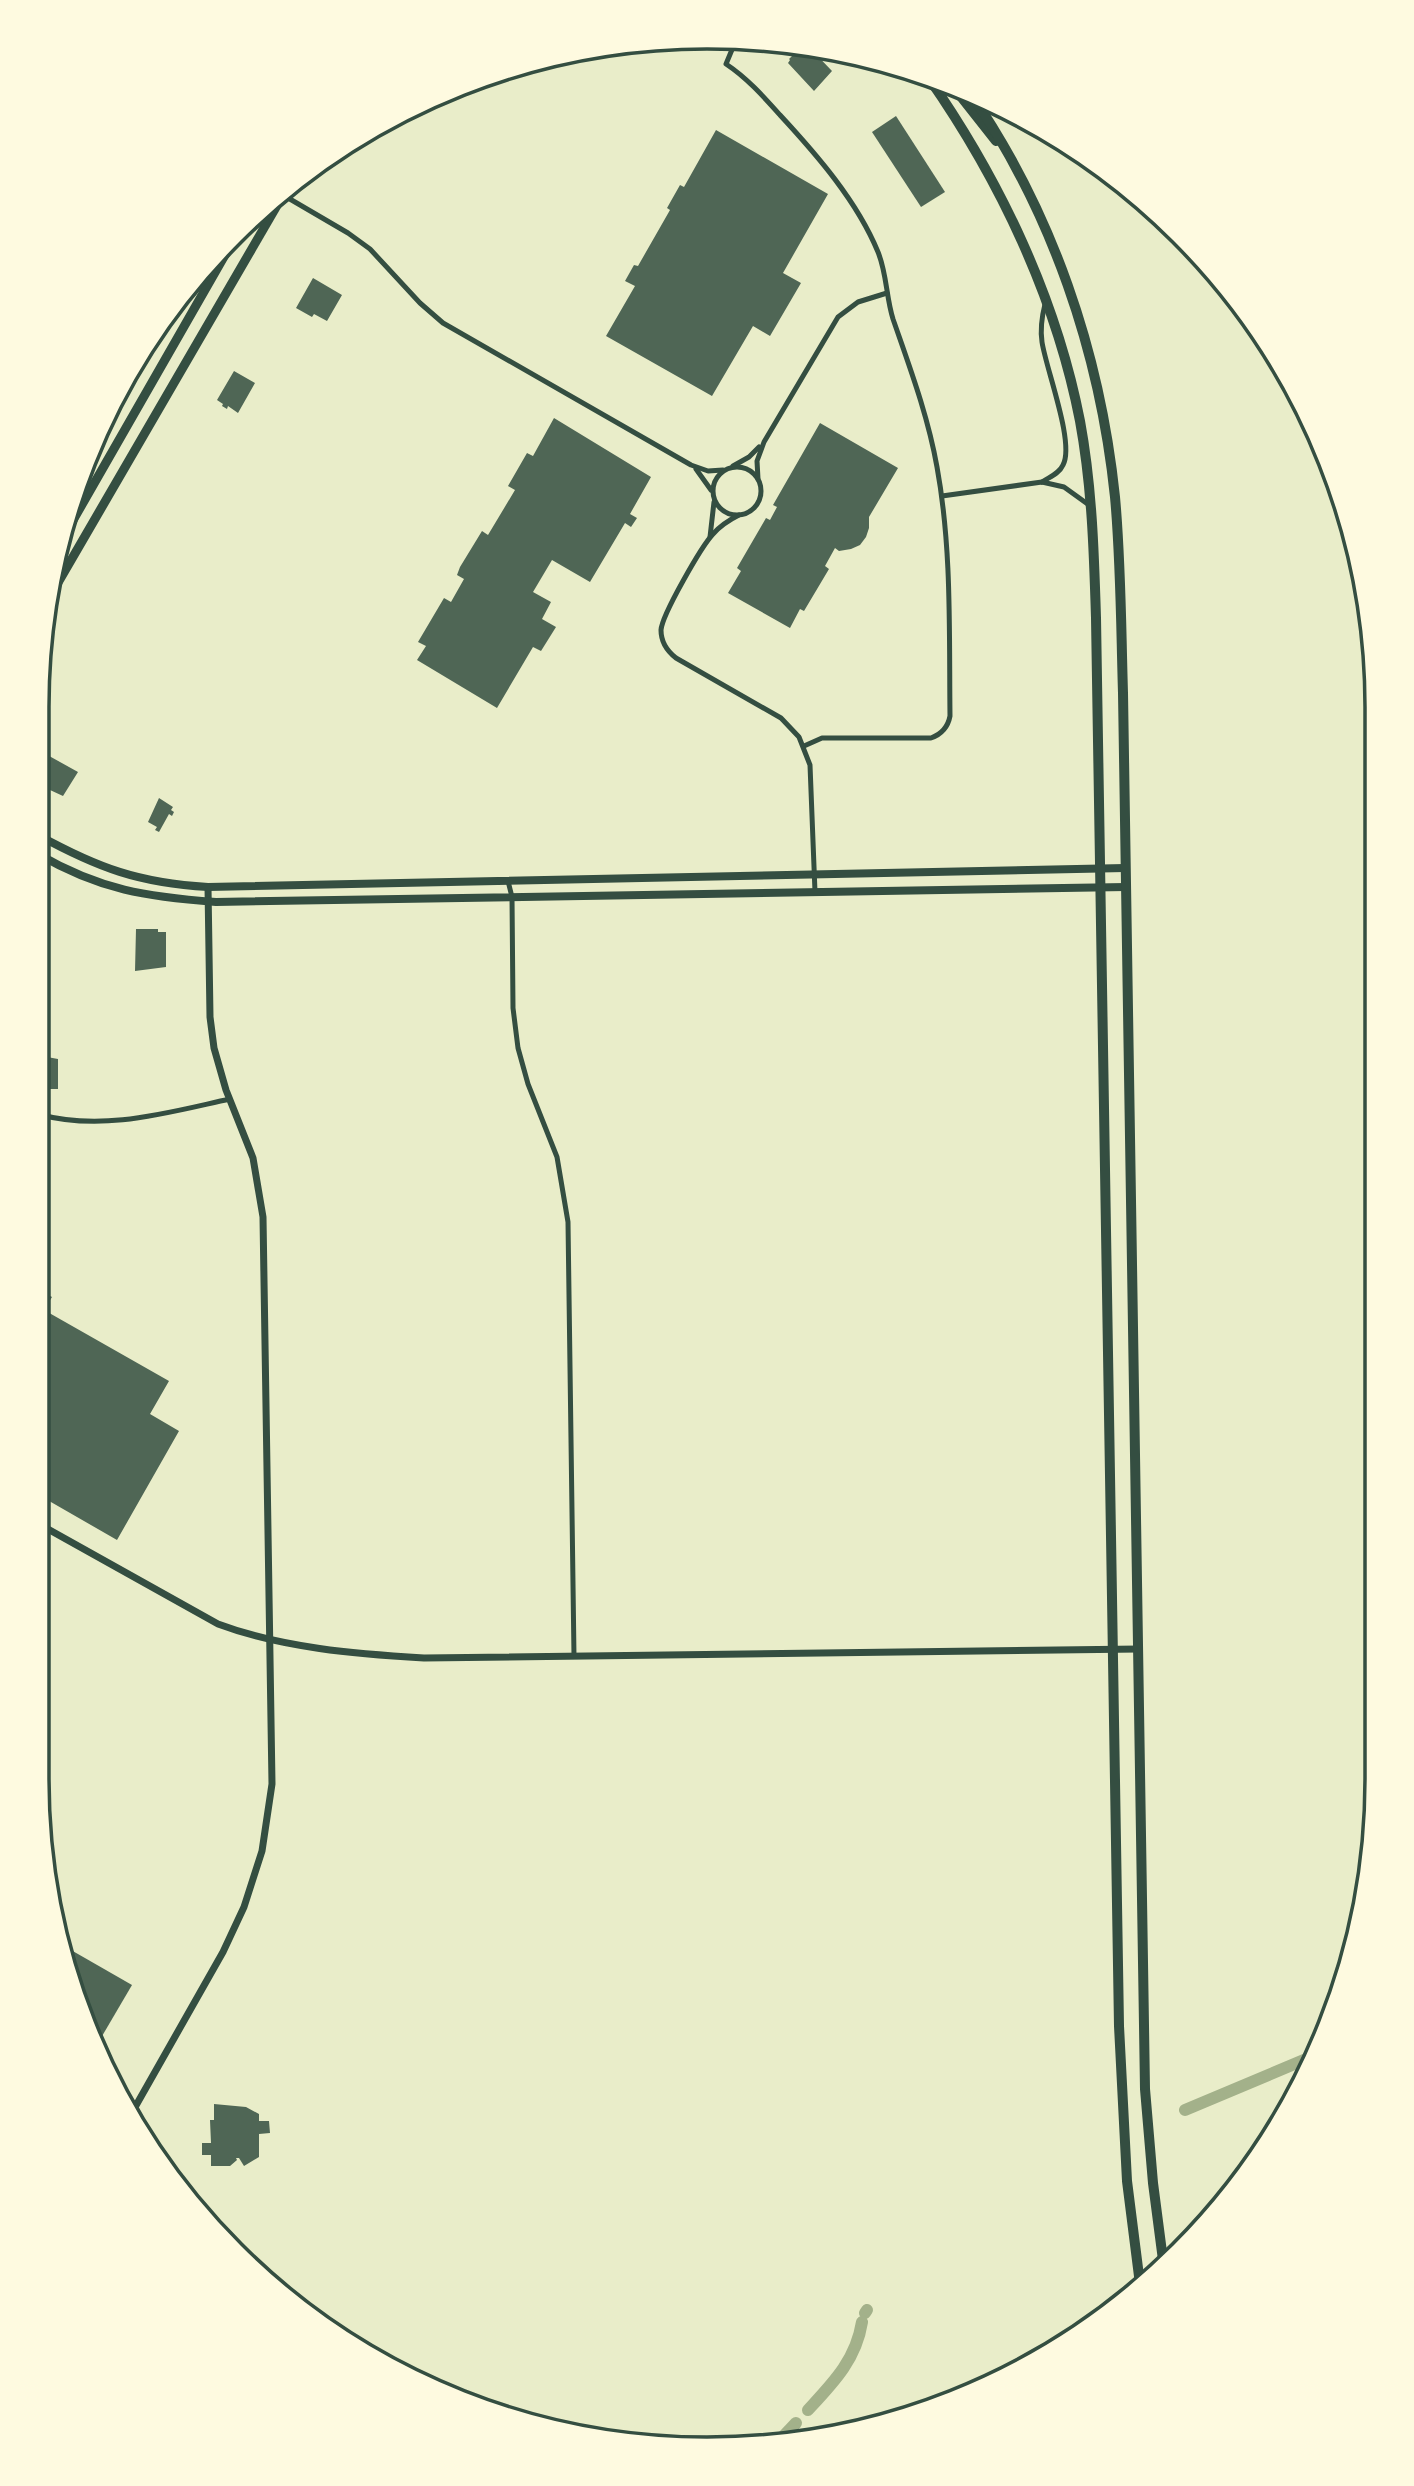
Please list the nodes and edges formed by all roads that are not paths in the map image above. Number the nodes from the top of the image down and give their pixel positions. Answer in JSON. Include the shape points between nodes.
{"nodes":[{"id":1,"x":732,"y":50,"type":"edge"},
{"id":2,"x":937,"y":91,"type":"edge"},
{"id":3,"x":965,"y":102,"type":"edge"},
{"id":4,"x":980,"y":109,"type":"edge"},
{"id":5,"x":1015,"y":167,"type":"junction"},
{"id":6,"x":292,"y":197,"type":"edge"},
{"id":7,"x":274,"y":211,"type":"edge"},
{"id":8,"x":218,"y":266,"type":"edge"},
{"id":9,"x":887,"y":293,"type":"junction"},
{"id":10,"x":1046,"y":303,"type":"junction"},
{"id":11,"x":764,"y":442,"type":"junction"},
{"id":12,"x":691,"y":465,"type":"junction"},
{"id":13,"x":731,"y":467,"type":"junction"},
{"id":14,"x":723,"y":470,"type":"junction"},
{"id":15,"x":758,"y":479,"type":"junction"},
{"id":16,"x":1042,"y":482,"type":"junction"},
{"id":17,"x":713,"y":496,"type":"junction"},
{"id":18,"x":942,"y":496,"type":"junction"},
{"id":19,"x":80,"y":508,"type":"edge"},
{"id":20,"x":1091,"y":508,"type":"junction"},
{"id":21,"x":739,"y":515,"type":"junction"},
{"id":22,"x":710,"y":537,"type":"junction"},
{"id":23,"x":63,"y":574,"type":"edge"},
{"id":24,"x":804,"y":746,"type":"junction"},
{"id":25,"x":49,"y":841,"type":"edge"},
{"id":26,"x":49,"y":860,"type":"edge"},
{"id":27,"x":1125,"y":868,"type":"junction"},
{"id":28,"x":1100,"y":869,"type":"junction"},
{"id":29,"x":813,"y":875,"type":"junction"},
{"id":30,"x":508,"y":881,"type":"junction"},
{"id":31,"x":208,"y":887,"type":"junction"},
{"id":32,"x":1126,"y":887,"type":"junction"},
{"id":33,"x":1101,"y":888,"type":"junction"},
{"id":34,"x":815,"y":892,"type":"junction"},
{"id":35,"x":512,"y":897,"type":"junction"},
{"id":36,"x":208,"y":902,"type":"junction"},
{"id":37,"x":230,"y":1099,"type":"junction"},
{"id":38,"x":49,"y":1116,"type":"edge"},
{"id":39,"x":49,"y":1530,"type":"edge"},
{"id":40,"x":270,"y":1638,"type":"junction"},
{"id":41,"x":1114,"y":1649,"type":"junction"},
{"id":42,"x":1139,"y":1649,"type":"junction"},
{"id":43,"x":574,"y":1657,"type":"junction"},
{"id":44,"x":136,"y":2106,"type":"edge"},
{"id":45,"x":1162,"y":2254,"type":"edge"},
{"id":46,"x":1139,"y":2276,"type":"edge"}],
"edges":[{"from":1,"to":9,"type":"street","via":[[726,64],[763,97],[838,186],[878,251]]},
{"from":2,"to":10,"type":"highway","via":[[993,181]]},
{"from":3,"to":5,"type":"highway"},
{"from":4,"to":5,"type":"highway"},
{"from":5,"to":27,"type":"highway","via":[[1049,234],[1073,298],[1092,362],[1109,450],[1120,563]]},
{"from":6,"to":12,"type":"street","via":[[370,249],[443,323]]},
{"from":7,"to":23,"type":"main road"},
{"from":8,"to":19,"type":"main road"},
{"from":9,"to":11,"type":"street","via":[[858,302],[838,317]]},
{"from":9,"to":18,"type":"street","via":[[924,411]]},
{"from":10,"to":16,"type":"street","via":[[1042,341],[1066,456],[1060,470]]},
{"from":10,"to":20,"type":"highway","via":[[1075,398]]},
{"from":11,"to":13,"type":"street"},
{"from":11,"to":15,"type":"street","via":[[757,461]]},
{"from":12,"to":14,"type":"street"},
{"from":12,"to":17,"type":"street"},
{"from":13,"to":14,"type":"street"},
{"from":13,"to":15,"type":"street","via":[[746,469]]},
{"from":14,"to":17,"type":"street","via":[[715,480]]},
{"from":15,"to":21,"type":"street","via":[[758,502]]},
{"from":16,"to":18,"type":"street"},
{"from":16,"to":20,"type":"street","via":[[1064,487]]},
{"from":17,"to":21,"type":"street","via":[[723,512]]},
{"from":17,"to":22,"type":"street"},
{"from":18,"to":24,"type":"street","via":[[948,566],[947,725],[931,738],[822,738]]},
{"from":20,"to":28,"type":"highway"},
{"from":21,"to":22,"type":"street"},
{"from":22,"to":24,"type":"street","via":[[664,616],[663,642],[676,658],[781,718]]},
{"from":24,"to":29,"type":"street","via":[[810,765]]},
{"from":25,"to":31,"type":"main road","via":[[120,874]]},
{"from":26,"to":36,"type":"main road","via":[[119,890]]},
{"from":27,"to":28,"type":"main road"},
{"from":27,"to":32,"type":"highway"},
{"from":28,"to":29,"type":"main road"},
{"from":28,"to":33,"type":"highway"},
{"from":29,"to":30,"type":"main road"},
{"from":29,"to":34,"type":"street"},
{"from":30,"to":31,"type":"main road"},
{"from":30,"to":35,"type":"street"},
{"from":31,"to":36,"type":"street"},
{"from":32,"to":33,"type":"main road"},
{"from":32,"to":42,"type":"highway"},
{"from":33,"to":34,"type":"main road"},
{"from":33,"to":41,"type":"highway"},
{"from":34,"to":35,"type":"main road"},
{"from":35,"to":36,"type":"main road"},
{"from":35,"to":43,"type":"street","via":[[518,1048],[557,1157],[568,1222]]},
{"from":36,"to":37,"type":"street","via":[[212,1034]]},
{"from":37,"to":38,"type":"street","via":[[113,1121]]},
{"from":37,"to":40,"type":"street","via":[[253,1158],[263,1217]]},
{"from":39,"to":40,"type":"street","via":[[207,1619]]},
{"from":40,"to":43,"type":"street","via":[[412,1658]]},
{"from":40,"to":44,"type":"street","via":[[272,1784],[257,1870],[230,1939]]},
{"from":41,"to":42,"type":"street"},
{"from":41,"to":43,"type":"street"},
{"from":41,"to":46,"type":"highway","via":[[1121,2073],[1127,2181]]},
{"from":42,"to":45,"type":"highway","via":[[1145,2089]]}]}
